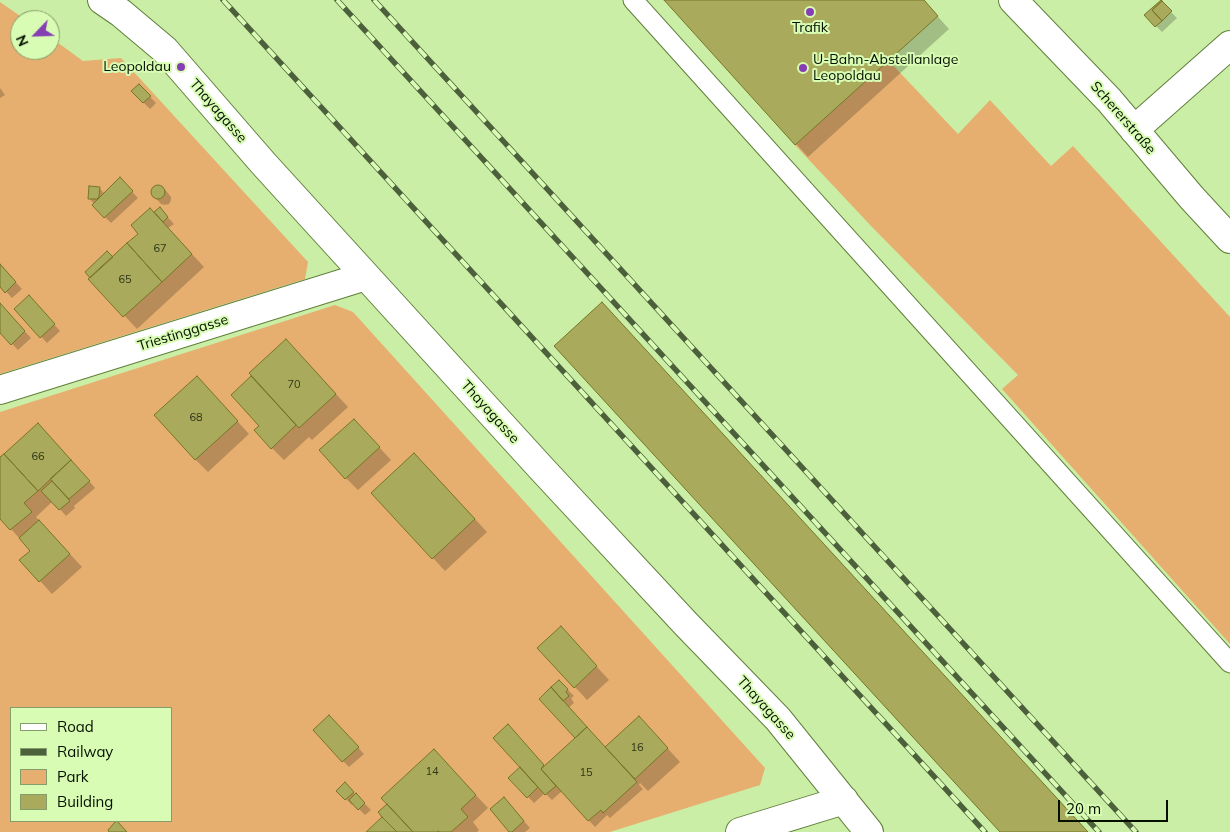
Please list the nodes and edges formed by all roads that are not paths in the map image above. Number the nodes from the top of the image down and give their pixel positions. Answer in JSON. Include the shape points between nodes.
{"nodes":[{"id":1,"x":102,"y":0,"type":"edge"},
{"id":2,"x":633,"y":0,"type":"edge"},
{"id":3,"x":1013,"y":0,"type":"edge"},
{"id":4,"x":1230,"y":45,"type":"edge"},
{"id":5,"x":1134,"y":130,"type":"junction"},
{"id":6,"x":1230,"y":239,"type":"edge"},
{"id":7,"x":366,"y":276,"type":"junction"},
{"id":8,"x":0,"y":390,"type":"edge"},
{"id":9,"x":1230,"y":663,"type":"edge"},
{"id":10,"x":844,"y":800,"type":"junction"},
{"id":11,"x":740,"y":832,"type":"edge"},
{"id":12,"x":869,"y":832,"type":"edge"}],
"edges":[{"from":1,"to":7,"type":"street","name":"Thayagasse","via":[[165,50]]},
{"from":2,"to":9,"type":"lane"},
{"from":3,"to":5,"type":"street","name":"Schererstraße"},
{"from":4,"to":5,"type":"street"},
{"from":5,"to":6,"type":"street","name":"Schererstraße"},
{"from":7,"to":8,"type":"street","name":"Triestinggasse"},
{"from":7,"to":10,"type":"street","name":"Thayagasse","via":[[574,504],[778,719]]},
{"from":10,"to":11,"type":"street"},
{"from":10,"to":12,"type":"street","name":"Thayagasse"}]}
